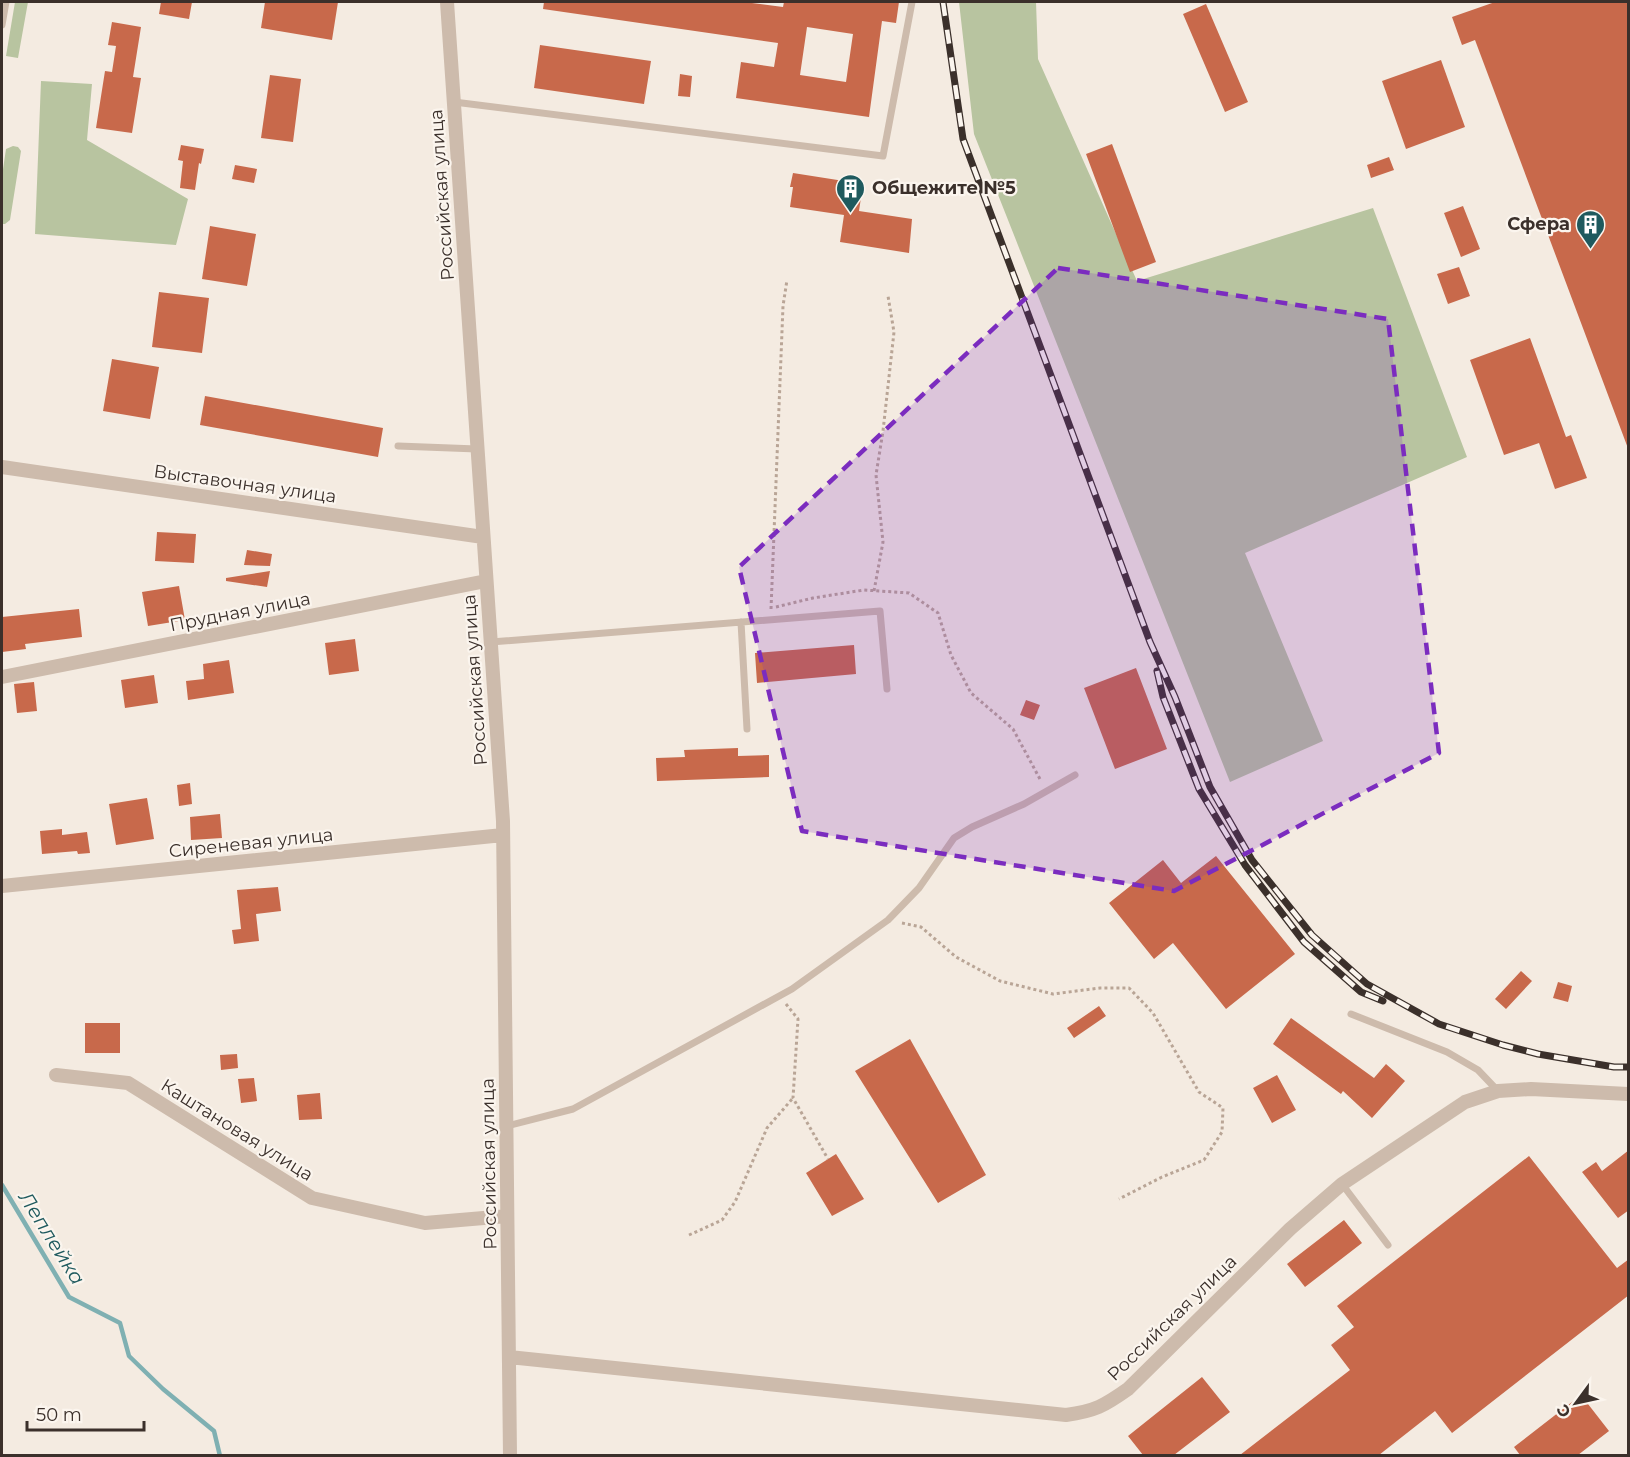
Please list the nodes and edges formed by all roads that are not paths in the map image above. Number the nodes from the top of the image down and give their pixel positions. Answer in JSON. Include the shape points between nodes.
{"nodes":[{"id":1,"x":6,"y":2,"type":"edge"},
{"id":2,"x":447,"y":2,"type":"edge"},
{"id":3,"x":912,"y":2,"type":"edge"},
{"id":4,"x":2,"y":25,"type":"edge"},
{"id":5,"x":454,"y":102,"type":"junction"},
{"id":6,"x":398,"y":446,"type":"dead end"},
{"id":7,"x":477,"y":449,"type":"junction"},
{"id":8,"x":2,"y":467,"type":"edge"},
{"id":9,"x":483,"y":537,"type":"junction"},
{"id":10,"x":486,"y":581,"type":"junction"},
{"id":11,"x":741,"y":622,"type":"junction"},
{"id":12,"x":490,"y":642,"type":"junction"},
{"id":13,"x":2,"y":677,"type":"edge"},
{"id":14,"x":887,"y":689,"type":"dead end"},
{"id":15,"x":747,"y":729,"type":"dead end"},
{"id":16,"x":1075,"y":775,"type":"dead end"},
{"id":17,"x":503,"y":835,"type":"junction"},
{"id":18,"x":2,"y":886,"type":"edge"},
{"id":19,"x":1351,"y":1014,"type":"dead end"},
{"id":20,"x":56,"y":1075,"type":"dead end"},
{"id":21,"x":1498,"y":1090,"type":"junction"},
{"id":22,"x":1629,"y":1094,"type":"edge"},
{"id":23,"x":506,"y":1126,"type":"junction"},
{"id":24,"x":1342,"y":1184,"type":"junction"},
{"id":25,"x":507,"y":1216,"type":"junction"},
{"id":26,"x":1388,"y":1245,"type":"dead end"},
{"id":27,"x":509,"y":1357,"type":"junction"},
{"id":28,"x":510,"y":1455,"type":"edge"}],
"edges":[{"from":1,"to":4,"type":"lane"},
{"from":2,"to":5,"type":"street","name":"Российская улица"},
{"from":3,"to":5,"type":"lane","via":[[883,156]]},
{"from":5,"to":7,"type":"street","name":"Российская улица"},
{"from":6,"to":7,"type":"lane"},
{"from":7,"to":9,"type":"street","name":"Российская улица"},
{"from":8,"to":9,"type":"street","name":"Выставочная улица"},
{"from":9,"to":10,"type":"street","name":"Российская улица"},
{"from":10,"to":12,"type":"street","name":"Российская улица"},
{"from":10,"to":13,"type":"street","name":"Прудная улица"},
{"from":11,"to":12,"type":"lane"},
{"from":11,"to":14,"type":"lane","via":[[880,611]]},
{"from":11,"to":15,"type":"lane"},
{"from":12,"to":17,"type":"street","name":"Российская улица"},
{"from":16,"to":23,"type":"lane","via":[[954,838],[919,888],[888,920],[792,989],[573,1109]]},
{"from":17,"to":18,"type":"street","name":"Сиреневая улица"},
{"from":17,"to":23,"type":"street","name":"Российская улица"},
{"from":19,"to":21,"type":"lane","via":[[1447,1052],[1478,1070]]},
{"from":20,"to":25,"type":"street","name":"Каштановая улица","via":[[128,1083],[312,1198],[425,1223]]},
{"from":21,"to":22,"type":"street","name":"Российская улица"},
{"from":21,"to":24,"type":"street","name":"Российская улица","via":[[1465,1102]]},
{"from":23,"to":25,"type":"street","name":"Российская улица"},
{"from":24,"to":26,"type":"lane"},
{"from":24,"to":27,"type":"street","name":"Российская улица","via":[[1290,1229],[1128,1389],[1091,1411],[1066,1415]]},
{"from":25,"to":27,"type":"street","name":"Российская улица"},
{"from":27,"to":28,"type":"street","name":"Российская улица"}]}
